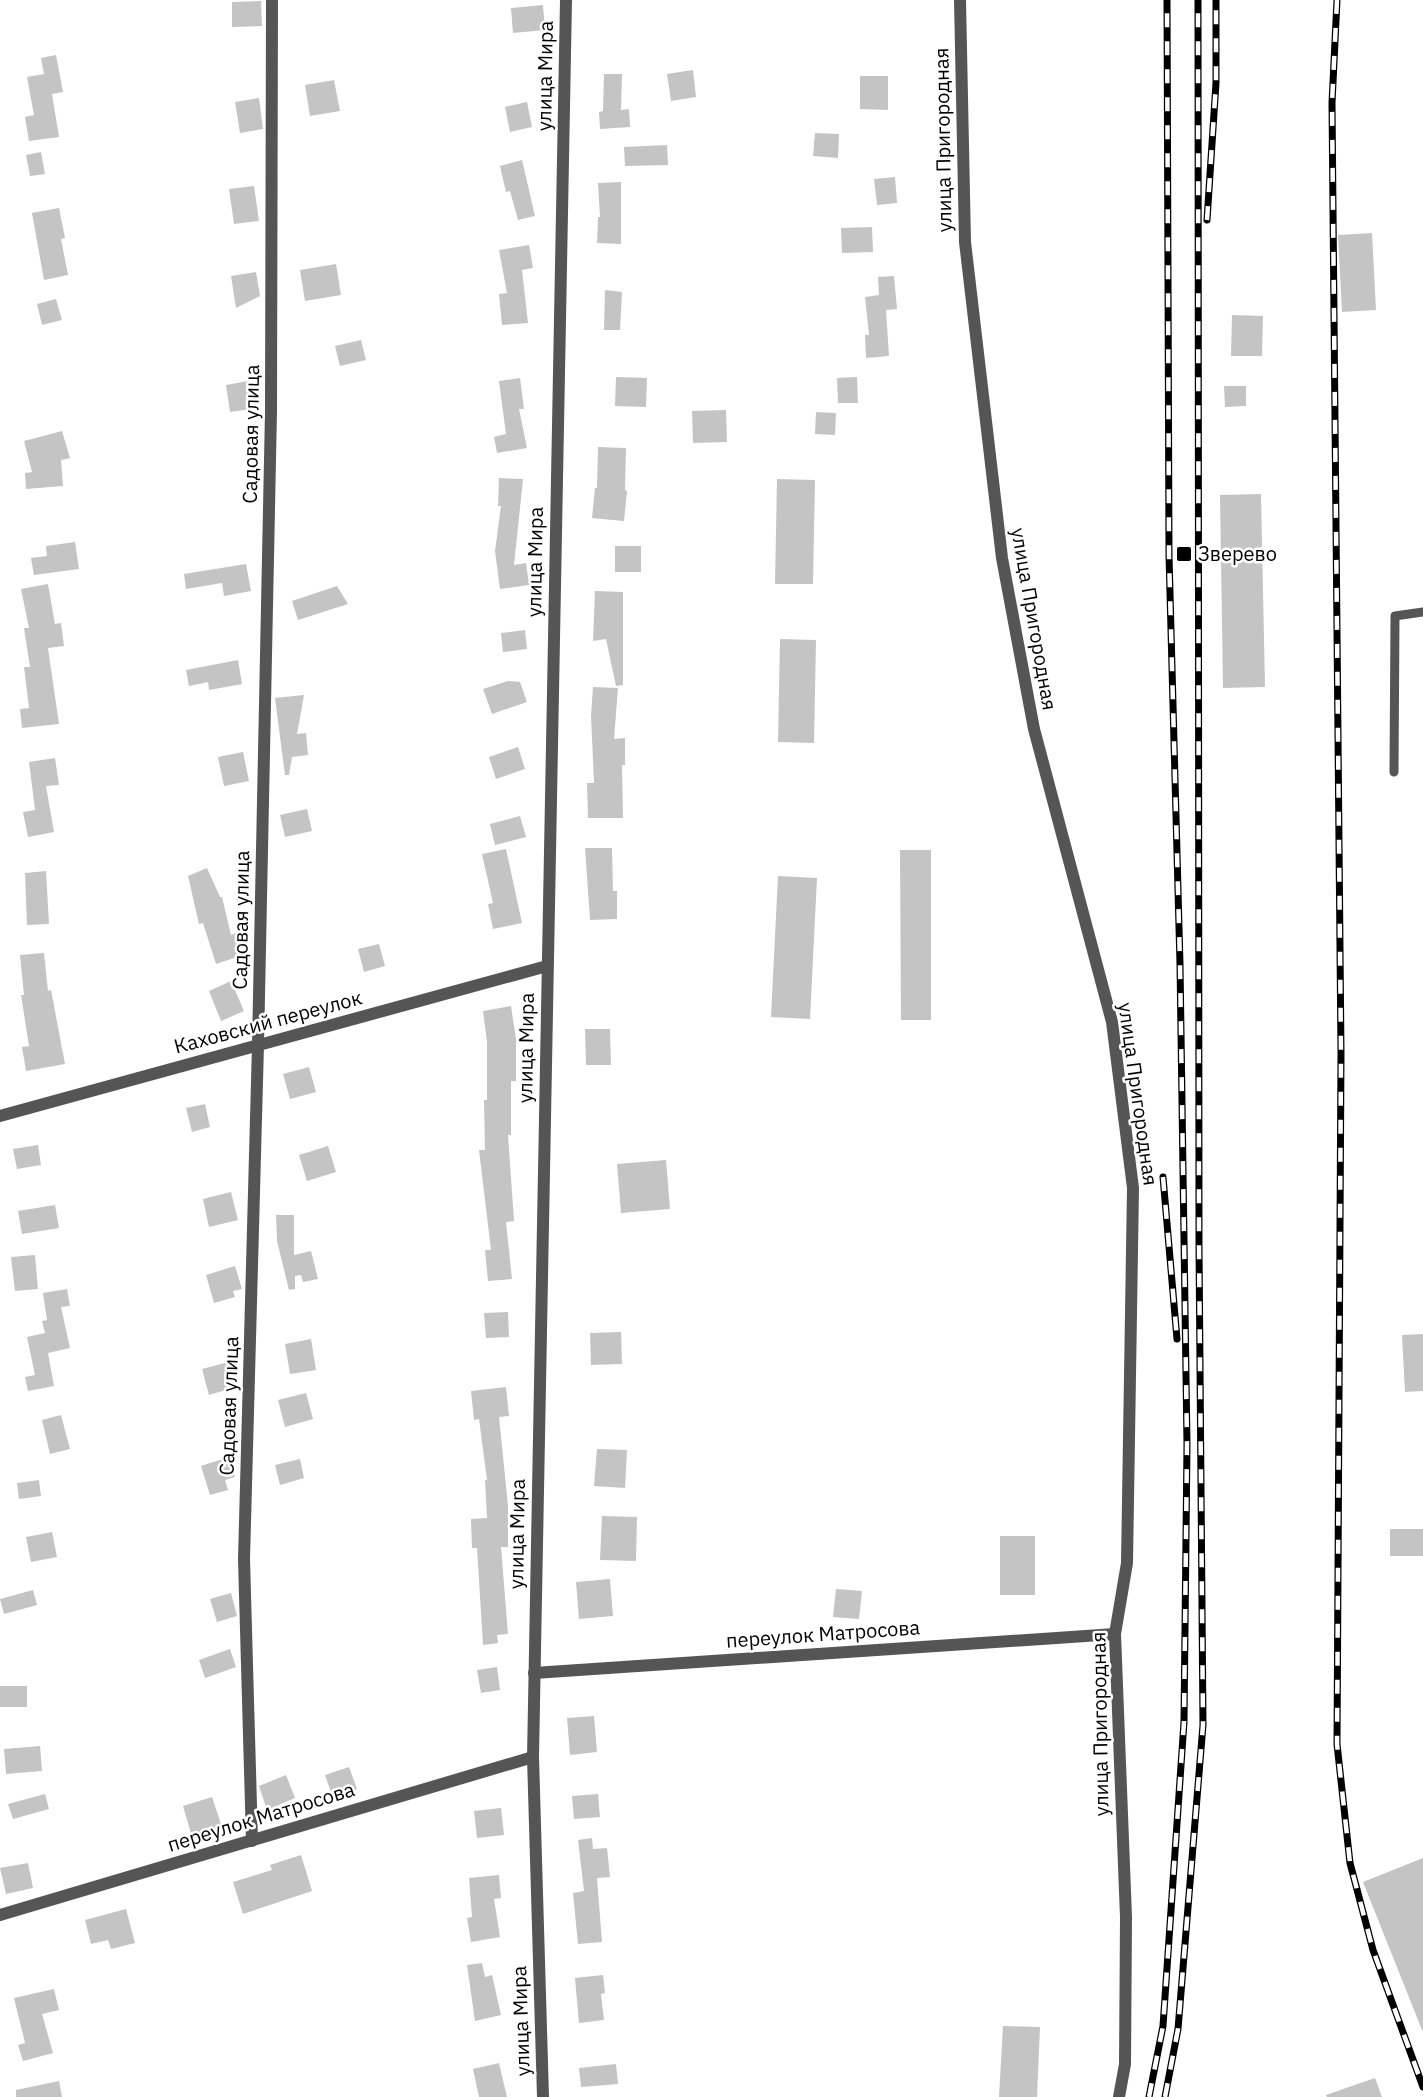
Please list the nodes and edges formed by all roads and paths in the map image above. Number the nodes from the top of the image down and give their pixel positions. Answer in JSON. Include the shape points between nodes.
{"nodes":[{"id":1,"x":272,"y":0,"type":"edge"},
{"id":2,"x":566,"y":0,"type":"edge"},
{"id":3,"x":960,"y":0,"type":"edge"},
{"id":4,"x":1423,"y":612,"type":"edge"},
{"id":5,"x":1394,"y":772,"type":"dead end"},
{"id":6,"x":547,"y":966,"type":"junction"},
{"id":7,"x":258,"y":1045,"type":"junction"},
{"id":8,"x":0,"y":1116,"type":"edge"},
{"id":9,"x":1115,"y":1635,"type":"junction"},
{"id":10,"x":534,"y":1673,"type":"junction"},
{"id":11,"x":533,"y":1757,"type":"junction"},
{"id":12,"x":252,"y":1840,"type":"junction"},
{"id":13,"x":0,"y":1915,"type":"edge"},
{"id":14,"x":543,"y":2097,"type":"edge"},
{"id":15,"x":1119,"y":2097,"type":"edge"}],
"edges":[{"from":1,"to":7,"type":"street","name":"Садовая улица","via":[[271,411]]},
{"from":2,"to":6,"type":"street","name":"улица Мира"},
{"from":3,"to":9,"type":"street","name":"улица Пригородная","via":[[965,242],[1002,558],[1034,729],[1112,1022],[1133,1188],[1127,1563]]},
{"from":4,"to":5,"type":"lane","via":[[1395,616]]},
{"from":6,"to":7,"type":"street","name":"Каховский переулок"},
{"from":6,"to":10,"type":"street","name":"улица Мира"},
{"from":7,"to":8,"type":"street","name":"Каховский переулок"},
{"from":7,"to":12,"type":"street","name":"Садовая улица","via":[[244,1559]]},
{"from":9,"to":10,"type":"street","name":"переулок Матросова"},
{"from":9,"to":15,"type":"street","name":"улица Пригородная","via":[[1126,1917],[1125,2064]]},
{"from":10,"to":11,"type":"street","name":"улица Мира"},
{"from":11,"to":12,"type":"street","name":"переулок Матросова"},
{"from":11,"to":14,"type":"street","name":"улица Мира"},
{"from":12,"to":13,"type":"street","name":"переулок Матросова"}]}
